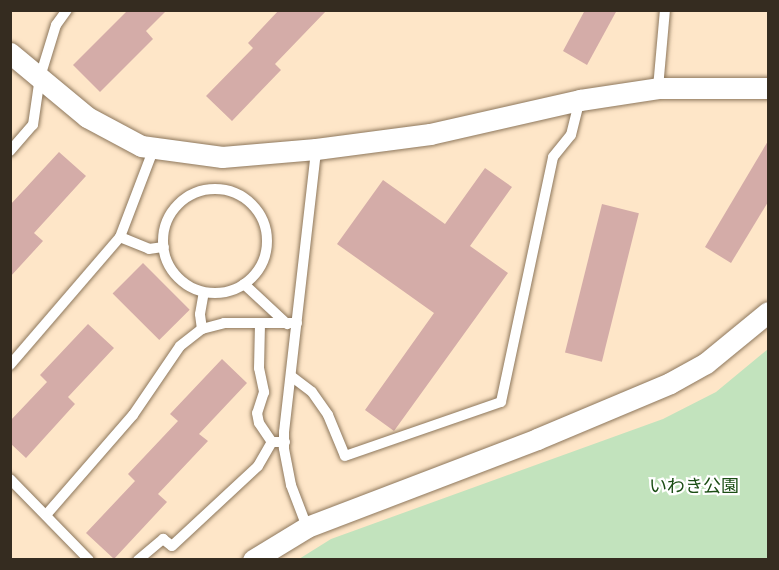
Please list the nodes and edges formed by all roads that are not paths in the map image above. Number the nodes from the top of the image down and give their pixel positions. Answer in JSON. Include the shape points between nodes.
{"nodes":[{"id":1,"x":67,"y":10,"type":"edge"},
{"id":2,"x":665,"y":10,"type":"edge"},
{"id":3,"x":10,"y":53,"type":"edge"},
{"id":4,"x":40,"y":77,"type":"junction"},
{"id":5,"x":658,"y":88,"type":"junction"},
{"id":6,"x":768,"y":88,"type":"edge"},
{"id":7,"x":580,"y":100,"type":"junction"},
{"id":8,"x":154,"y":148,"type":"junction"},
{"id":9,"x":316,"y":149,"type":"junction"},
{"id":10,"x":10,"y":151,"type":"edge"},
{"id":11,"x":120,"y":237,"type":"junction"},
{"id":12,"x":164,"y":247,"type":"junction"},
{"id":13,"x":244,"y":284,"type":"junction"},
{"id":14,"x":204,"y":292,"type":"junction"},
{"id":15,"x":768,"y":312,"type":"edge"},
{"id":16,"x":292,"y":323,"type":"junction"},
{"id":17,"x":261,"y":324,"type":"junction"},
{"id":18,"x":202,"y":329,"type":"junction"},
{"id":19,"x":10,"y":365,"type":"edge"},
{"id":20,"x":291,"y":376,"type":"junction"},
{"id":21,"x":272,"y":442,"type":"junction"},
{"id":22,"x":285,"y":442,"type":"junction"},
{"id":23,"x":10,"y":479,"type":"edge"},
{"id":24,"x":46,"y":515,"type":"junction"},
{"id":25,"x":307,"y":527,"type":"junction"},
{"id":26,"x":89,"y":560,"type":"edge"},
{"id":27,"x":138,"y":560,"type":"edge"},
{"id":28,"x":253,"y":560,"type":"edge"}],
"edges":[{"from":1,"to":4,"type":"lane","via":[[56,25]]},
{"from":2,"to":5,"type":"lane"},
{"from":3,"to":4,"type":"street"},
{"from":4,"to":8,"type":"street","via":[[87,117],[141,146]]},
{"from":4,"to":10,"type":"lane","via":[[33,125]]},
{"from":5,"to":6,"type":"street"},
{"from":5,"to":7,"type":"street"},
{"from":7,"to":9,"type":"street","via":[[430,134]]},
{"from":7,"to":20,"type":"lane","via":[[571,135],[553,157],[501,402],[345,456],[312,392]]},
{"from":8,"to":9,"type":"street","via":[[222,157]]},
{"from":8,"to":11,"type":"lane"},
{"from":9,"to":16,"type":"lane"},
{"from":11,"to":12,"type":"lane","via":[[150,249]]},
{"from":11,"to":19,"type":"lane"},
{"from":12,"to":13,"type":"lane","via":[[167,218],[180,202],[198,191],[218,188],[238,193],[260,214],[268,244],[262,264]]},
{"from":12,"to":14,"type":"lane","via":[[165,259],[176,276]]},
{"from":13,"to":14,"type":"lane","via":[[232,291]]},
{"from":13,"to":16,"type":"lane"},
{"from":14,"to":18,"type":"lane"},
{"from":15,"to":25,"type":"street","via":[[706,363],[670,383],[537,439]]},
{"from":16,"to":17,"type":"lane"},
{"from":16,"to":20,"type":"lane"},
{"from":17,"to":18,"type":"lane","via":[[224,323]]},
{"from":17,"to":21,"type":"lane","via":[[259,368],[264,392],[256,412]]},
{"from":18,"to":24,"type":"lane","via":[[180,346],[133,415]]},
{"from":20,"to":22,"type":"lane"},
{"from":21,"to":22,"type":"lane"},
{"from":21,"to":27,"type":"lane","via":[[258,466],[172,546],[163,540]]},
{"from":22,"to":25,"type":"lane","via":[[291,485]]},
{"from":23,"to":24,"type":"lane"},
{"from":24,"to":26,"type":"lane"},
{"from":25,"to":28,"type":"street"}]}
